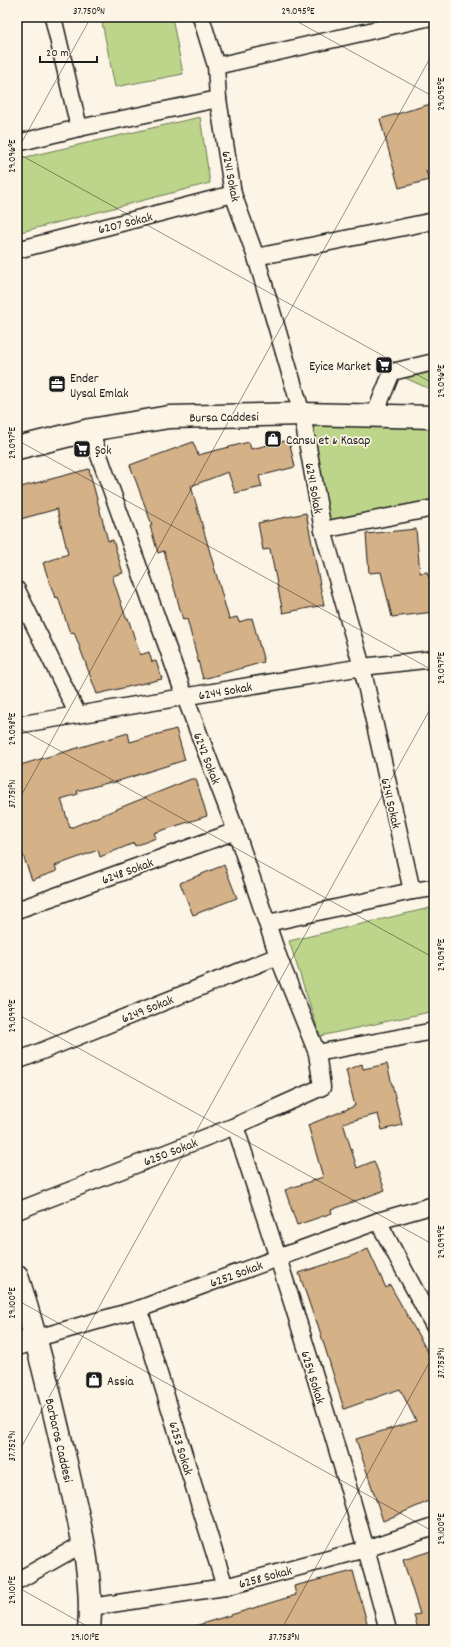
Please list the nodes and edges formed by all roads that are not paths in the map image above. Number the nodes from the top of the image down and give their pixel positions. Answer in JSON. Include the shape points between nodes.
{"nodes":[{"id":1,"x":53,"y":17,"type":"edge"},
{"id":2,"x":201,"y":17,"type":"edge"},
{"id":3,"x":431,"y":17,"type":"edge"},
{"id":4,"x":216,"y":66,"type":"junction"},
{"id":5,"x":218,"y":99,"type":"junction"},
{"id":6,"x":79,"y":128,"type":"junction"},
{"id":7,"x":17,"y":143,"type":"edge"},
{"id":8,"x":233,"y":194,"type":"junction"},
{"id":9,"x":434,"y":221,"type":"edge"},
{"id":10,"x":17,"y":250,"type":"edge"},
{"id":11,"x":256,"y":258,"type":"junction"},
{"id":12,"x":434,"y":362,"type":"edge"},
{"id":13,"x":302,"y":414,"type":"junction"},
{"id":14,"x":374,"y":416,"type":"junction"},
{"id":15,"x":434,"y":417,"type":"edge"},
{"id":16,"x":90,"y":430,"type":"junction"},
{"id":17,"x":17,"y":448,"type":"edge"},
{"id":18,"x":434,"y":508,"type":"edge"},
{"id":19,"x":323,"y":530,"type":"junction"},
{"id":20,"x":17,"y":590,"type":"edge"},
{"id":21,"x":434,"y":659,"type":"edge"},
{"id":22,"x":362,"y":667,"type":"junction"},
{"id":23,"x":185,"y":697,"type":"junction"},
{"id":24,"x":77,"y":713,"type":"junction"},
{"id":25,"x":17,"y":724,"type":"edge"},
{"id":26,"x":236,"y":831,"type":"junction"},
{"id":27,"x":434,"y":888,"type":"edge"},
{"id":28,"x":412,"y":891,"type":"junction"},
{"id":29,"x":17,"y":910,"type":"edge"},
{"id":30,"x":268,"y":923,"type":"junction"},
{"id":31,"x":278,"y":956,"type":"junction"},
{"id":32,"x":434,"y":1031,"type":"edge"},
{"id":33,"x":317,"y":1053,"type":"junction"},
{"id":34,"x":17,"y":1061,"type":"edge"},
{"id":35,"x":322,"y":1087,"type":"joint"},
{"id":36,"x":235,"y":1126,"type":"junction"},
{"id":37,"x":434,"y":1205,"type":"edge"},
{"id":38,"x":17,"y":1210,"type":"edge"},
{"id":39,"x":378,"y":1222,"type":"junction"},
{"id":40,"x":278,"y":1257,"type":"junction"},
{"id":41,"x":17,"y":1276,"type":"edge"},
{"id":42,"x":139,"y":1309,"type":"junction"},
{"id":43,"x":434,"y":1326,"type":"edge"},
{"id":44,"x":27,"y":1341,"type":"edge"},
{"id":45,"x":434,"y":1526,"type":"edge"},
{"id":46,"x":84,"y":1543,"type":"junction"},
{"id":47,"x":366,"y":1549,"type":"junction"},
{"id":48,"x":17,"y":1581,"type":"edge"},
{"id":49,"x":225,"y":1587,"type":"junction"},
{"id":50,"x":91,"y":1607,"type":"junction"},
{"id":51,"x":89,"y":1630,"type":"edge"},
{"id":52,"x":102,"y":1630,"type":"edge"},
{"id":53,"x":388,"y":1630,"type":"edge"}],
"edges":[{"from":1,"to":6,"type":"street"},
{"from":2,"to":4,"type":"street","name":"6241 Sokak"},
{"from":3,"to":4,"type":"street"},
{"from":4,"to":5,"type":"street","name":"6241 Sokak"},
{"from":5,"to":6,"type":"street"},
{"from":5,"to":8,"type":"street","name":"6241 Sokak"},
{"from":6,"to":7,"type":"street"},
{"from":8,"to":10,"type":"street","name":"6207 Sokak"},
{"from":8,"to":11,"type":"street","name":"6241 Sokak"},
{"from":9,"to":11,"type":"street"},
{"from":11,"to":13,"type":"street","name":"6241 Sokak"},
{"from":12,"to":14,"type":"street","via":[[392,372]]},
{"from":13,"to":14,"type":"main road","name":"Bursa Caddesi"},
{"from":13,"to":16,"type":"main road","name":"Bursa Caddesi","via":[[169,417]]},
{"from":13,"to":19,"type":"street","name":"6241 Sokak"},
{"from":14,"to":15,"type":"main road","name":"Bursa Caddesi"},
{"from":16,"to":17,"type":"main road","name":"Bursa Caddesi"},
{"from":16,"to":23,"type":"street","name":"6242 Sokak"},
{"from":18,"to":19,"type":"street"},
{"from":19,"to":22,"type":"street","name":"6241 Sokak"},
{"from":20,"to":24,"type":"street"},
{"from":21,"to":22,"type":"street","name":"6244 Sokak"},
{"from":22,"to":23,"type":"street","name":"6244 Sokak"},
{"from":22,"to":28,"type":"street","name":"6241 Sokak"},
{"from":23,"to":24,"type":"street","name":"6244 Sokak"},
{"from":23,"to":26,"type":"street","name":"6242 Sokak"},
{"from":24,"to":25,"type":"street","name":"6244 Sokak"},
{"from":26,"to":29,"type":"street","name":"6248 Sokak"},
{"from":26,"to":30,"type":"street","name":"6242 Sokak"},
{"from":27,"to":28,"type":"street"},
{"from":28,"to":30,"type":"street"},
{"from":30,"to":31,"type":"street","name":"6242 Sokak"},
{"from":31,"to":33,"type":"street","name":"6242 Sokak"},
{"from":31,"to":34,"type":"street","name":"6249 Sokak"},
{"from":32,"to":33,"type":"street"},
{"from":33,"to":35,"type":"street","name":"6242 Sokak"},
{"from":35,"to":36,"type":"street","name":"6250 Sokak"},
{"from":36,"to":38,"type":"street","name":"6250 Sokak"},
{"from":36,"to":40,"type":"street","name":"6254 Sokak"},
{"from":37,"to":39,"type":"street","name":"6252 Sokak"},
{"from":39,"to":40,"type":"street","name":"6252 Sokak"},
{"from":39,"to":43,"type":"street"},
{"from":40,"to":42,"type":"street","name":"6252 Sokak"},
{"from":40,"to":47,"type":"street","name":"6254 Sokak"},
{"from":41,"to":44,"type":"main road","name":"Barbaros Caddesi"},
{"from":42,"to":44,"type":"street","name":"6252 Sokak"},
{"from":42,"to":49,"type":"street","name":"6253 Sokak"},
{"from":44,"to":46,"type":"main road","name":"Barbaros Caddesi"},
{"from":45,"to":47,"type":"street","name":"6258 Sokak"},
{"from":46,"to":48,"type":"street"},
{"from":46,"to":50,"type":"main road","name":"Barbaros Caddesi"},
{"from":47,"to":49,"type":"street","name":"6258 Sokak"},
{"from":47,"to":53,"type":"street","name":"6254 Sokak"},
{"from":49,"to":50,"type":"street","name":"6258 Sokak"},
{"from":50,"to":51,"type":"main road","name":"Barbaros Caddesi"},
{"from":50,"to":52,"type":"main road","name":"Barbaros Caddesi"}]}
